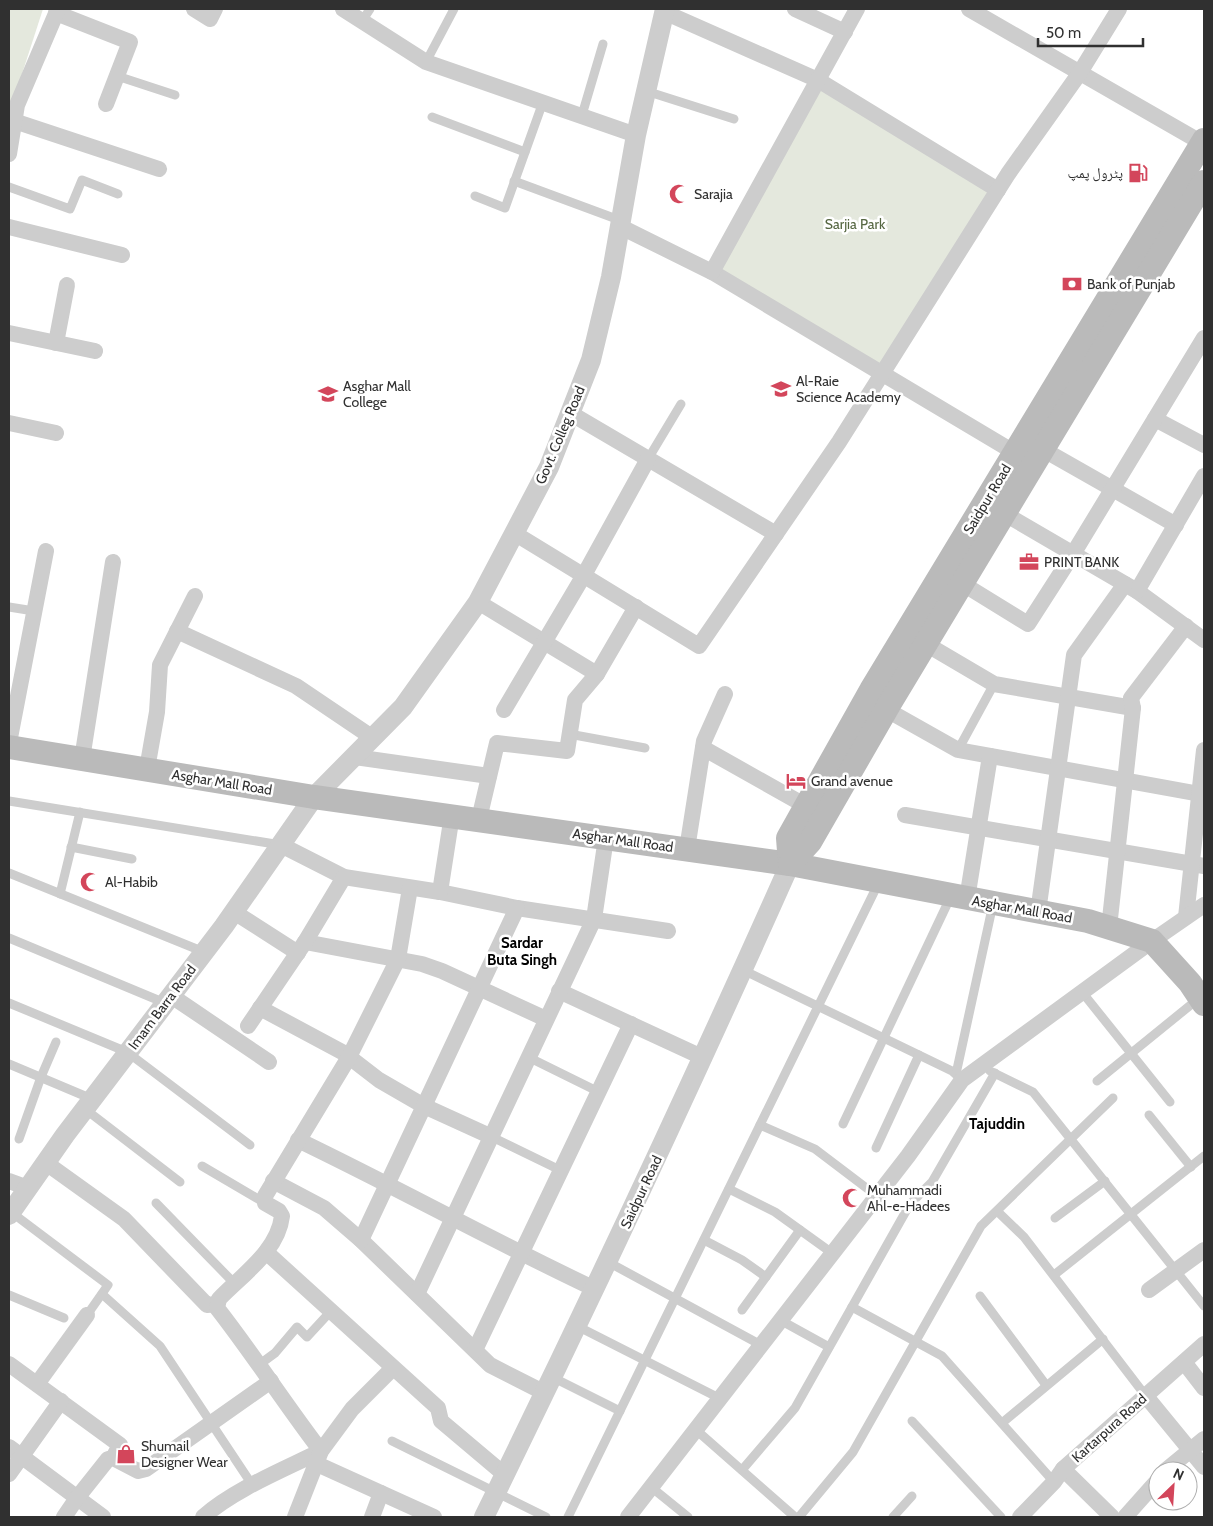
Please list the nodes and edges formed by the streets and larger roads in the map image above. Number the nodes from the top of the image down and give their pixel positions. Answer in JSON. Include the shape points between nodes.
{"nodes":[{"id":1,"x":194,"y":9,"type":"edge"},
{"id":2,"x":215,"y":9,"type":"edge"},
{"id":3,"x":343,"y":9,"type":"edge"},
{"id":4,"x":795,"y":9,"type":"edge"},
{"id":5,"x":857,"y":9,"type":"edge"},
{"id":6,"x":968,"y":9,"type":"edge"},
{"id":7,"x":1119,"y":9,"type":"edge"},
{"id":8,"x":665,"y":10,"type":"edge"},
{"id":9,"x":57,"y":11,"type":"edge"},
{"id":10,"x":366,"y":15,"type":"edge"},
{"id":11,"x":844,"y":32,"type":"junction"},
{"id":12,"x":1079,"y":74,"type":"junction"},
{"id":13,"x":818,"y":80,"type":"junction"},
{"id":14,"x":106,"y":104,"type":"dead end"},
{"id":15,"x":14,"y":121,"type":"junction"},
{"id":16,"x":636,"y":135,"type":"junction"},
{"id":17,"x":1204,"y":142,"type":"edge"},
{"id":18,"x":9,"y":154,"type":"edge"},
{"id":19,"x":159,"y":169,"type":"dead end"},
{"id":20,"x":1204,"y":182,"type":"edge"},
{"id":21,"x":998,"y":190,"type":"junction"},
{"id":22,"x":621,"y":224,"type":"junction"},
{"id":23,"x":9,"y":227,"type":"edge"},
{"id":24,"x":122,"y":255,"type":"dead end"},
{"id":25,"x":712,"y":272,"type":"junction"},
{"id":26,"x":67,"y":285,"type":"dead end"},
{"id":27,"x":9,"y":333,"type":"edge"},
{"id":28,"x":1204,"y":338,"type":"edge"},
{"id":29,"x":56,"y":343,"type":"junction"},
{"id":30,"x":95,"y":351,"type":"dead end"},
{"id":31,"x":882,"y":374,"type":"junction"},
{"id":32,"x":570,"y":414,"type":"junction"},
{"id":33,"x":1155,"y":419,"type":"junction"},
{"id":34,"x":9,"y":423,"type":"edge"},
{"id":35,"x":56,"y":432,"type":"dead end"},
{"id":36,"x":1204,"y":446,"type":"edge"},
{"id":37,"x":1031,"y":455,"type":"junction"},
{"id":38,"x":648,"y":459,"type":"junction"},
{"id":39,"x":1204,"y":476,"type":"edge"},
{"id":40,"x":1113,"y":489,"type":"junction"},
{"id":41,"x":1005,"y":514,"type":"junction"},
{"id":42,"x":1176,"y":525,"type":"junction"},
{"id":43,"x":514,"y":533,"type":"junction"},
{"id":44,"x":776,"y":534,"type":"junction"},
{"id":45,"x":46,"y":551,"type":"dead end"},
{"id":46,"x":1073,"y":554,"type":"junction"},
{"id":47,"x":113,"y":562,"type":"dead end"},
{"id":48,"x":584,"y":575,"type":"junction"},
{"id":49,"x":962,"y":584,"type":"junction"},
{"id":50,"x":1131,"y":588,"type":"junction"},
{"id":51,"x":195,"y":596,"type":"dead end"},
{"id":52,"x":478,"y":602,"type":"junction"},
{"id":53,"x":636,"y":607,"type":"junction"},
{"id":54,"x":1186,"y":626,"type":"junction"},
{"id":55,"x":177,"y":631,"type":"junction"},
{"id":56,"x":1204,"y":640,"type":"edge"},
{"id":57,"x":544,"y":642,"type":"junction"},
{"id":58,"x":926,"y":644,"type":"junction"},
{"id":59,"x":597,"y":674,"type":"junction"},
{"id":60,"x":725,"y":694,"type":"dead end"},
{"id":61,"x":1068,"y":696,"type":"junction"},
{"id":62,"x":1133,"y":708,"type":"junction"},
{"id":63,"x":504,"y":710,"type":"dead end"},
{"id":64,"x":887,"y":710,"type":"junction"},
{"id":65,"x":373,"y":738,"type":"junction"},
{"id":66,"x":9,"y":745,"type":"edge"},
{"id":67,"x":703,"y":748,"type":"junction"},
{"id":68,"x":1204,"y":750,"type":"edge"},
{"id":69,"x":990,"y":756,"type":"junction"},
{"id":70,"x":354,"y":757,"type":"junction"},
{"id":71,"x":82,"y":759,"type":"junction"},
{"id":72,"x":1058,"y":768,"type":"junction"},
{"id":73,"x":147,"y":769,"type":"junction"},
{"id":74,"x":489,"y":776,"type":"junction"},
{"id":75,"x":1125,"y":780,"type":"junction"},
{"id":76,"x":1200,"y":794,"type":"junction"},
{"id":77,"x":314,"y":797,"type":"junction"},
{"id":78,"x":806,"y":806,"type":"junction"},
{"id":79,"x":452,"y":815,"type":"junction"},
{"id":80,"x":905,"y":815,"type":"dead end"},
{"id":81,"x":479,"y":819,"type":"junction"},
{"id":82,"x":979,"y":827,"type":"junction"},
{"id":83,"x":606,"y":838,"type":"junction"},
{"id":84,"x":1048,"y":839,"type":"junction"},
{"id":85,"x":281,"y":845,"type":"junction"},
{"id":86,"x":687,"y":849,"type":"junction"},
{"id":87,"x":1117,"y":851,"type":"junction"},
{"id":88,"x":790,"y":864,"type":"junction"},
{"id":89,"x":1198,"y":865,"type":"edge"},
{"id":90,"x":344,"y":877,"type":"junction"},
{"id":91,"x":410,"y":888,"type":"junction"},
{"id":92,"x":440,"y":892,"type":"junction"},
{"id":93,"x":959,"y":897,"type":"junction"},
{"id":94,"x":1204,"y":905,"type":"edge"},
{"id":95,"x":516,"y":908,"type":"junction"},
{"id":96,"x":234,"y":912,"type":"junction"},
{"id":97,"x":1038,"y":912,"type":"junction"},
{"id":98,"x":1186,"y":917,"type":"junction"},
{"id":99,"x":594,"y":919,"type":"junction"},
{"id":100,"x":1109,"y":928,"type":"junction"},
{"id":101,"x":668,"y":931,"type":"dead end"},
{"id":102,"x":1152,"y":941,"type":"junction"},
{"id":103,"x":301,"y":948,"type":"junction"},
{"id":104,"x":398,"y":959,"type":"junction"},
{"id":105,"x":480,"y":989,"type":"junction"},
{"id":106,"x":559,"y":991,"type":"junction"},
{"id":107,"x":167,"y":999,"type":"junction"},
{"id":108,"x":1202,"y":1000,"type":"edge"},
{"id":109,"x":260,"y":1008,"type":"junction"},
{"id":110,"x":546,"y":1019,"type":"junction"},
{"id":111,"x":631,"y":1024,"type":"junction"},
{"id":112,"x":248,"y":1026,"type":"dead end"},
{"id":113,"x":349,"y":1057,"type":"junction"},
{"id":114,"x":704,"y":1058,"type":"junction"},
{"id":115,"x":269,"y":1062,"type":"dead end"},
{"id":116,"x":424,"y":1106,"type":"junction"},
{"id":117,"x":492,"y":1137,"type":"junction"},
{"id":118,"x":298,"y":1140,"type":"junction"},
{"id":119,"x":46,"y":1163,"type":"junction"},
{"id":120,"x":274,"y":1181,"type":"junction"},
{"id":121,"x":9,"y":1182,"type":"edge"},
{"id":122,"x":387,"y":1183,"type":"junction"},
{"id":123,"x":28,"y":1188,"type":"junction"},
{"id":124,"x":10,"y":1214,"type":"edge"},
{"id":125,"x":453,"y":1219,"type":"junction"},
{"id":126,"x":361,"y":1240,"type":"junction"},
{"id":127,"x":1204,"y":1250,"type":"edge"},
{"id":128,"x":266,"y":1252,"type":"junction"},
{"id":129,"x":522,"y":1255,"type":"junction"},
{"id":130,"x":596,"y":1289,"type":"junction"},
{"id":131,"x":1149,"y":1290,"type":"dead end"},
{"id":132,"x":417,"y":1294,"type":"junction"},
{"id":133,"x":216,"y":1304,"type":"junction"},
{"id":134,"x":87,"y":1315,"type":"road end"},
{"id":135,"x":1204,"y":1344,"type":"edge"},
{"id":136,"x":475,"y":1350,"type":"junction"},
{"id":137,"x":1184,"y":1362,"type":"junction"},
{"id":138,"x":9,"y":1364,"type":"edge"},
{"id":139,"x":393,"y":1368,"type":"junction"},
{"id":140,"x":271,"y":1381,"type":"junction"},
{"id":141,"x":37,"y":1384,"type":"junction"},
{"id":142,"x":549,"y":1385,"type":"junction"},
{"id":143,"x":1204,"y":1388,"type":"edge"},
{"id":144,"x":1146,"y":1394,"type":"junction"},
{"id":145,"x":61,"y":1401,"type":"junction"},
{"id":146,"x":1204,"y":1439,"type":"edge"},
{"id":147,"x":1190,"y":1450,"type":"junction"},
{"id":148,"x":15,"y":1451,"type":"edge"},
{"id":149,"x":319,"y":1457,"type":"junction"},
{"id":150,"x":113,"y":1458,"type":"junction"},
{"id":151,"x":1177,"y":1461,"type":"edge"},
{"id":152,"x":1204,"y":1466,"type":"edge"},
{"id":153,"x":9,"y":1474,"type":"edge"},
{"id":154,"x":1059,"y":1475,"type":"junction"},
{"id":155,"x":501,"y":1483,"type":"junction"},
{"id":156,"x":1148,"y":1491,"type":"edge"},
{"id":157,"x":381,"y":1493,"type":"junction"},
{"id":158,"x":76,"y":1498,"type":"junction"},
{"id":159,"x":1026,"y":1515,"type":"edge"},
{"id":160,"x":64,"y":1517,"type":"edge"},
{"id":161,"x":103,"y":1517,"type":"edge"},
{"id":162,"x":203,"y":1517,"type":"edge"},
{"id":163,"x":295,"y":1517,"type":"edge"},
{"id":164,"x":372,"y":1517,"type":"edge"},
{"id":165,"x":434,"y":1517,"type":"edge"},
{"id":166,"x":484,"y":1517,"type":"edge"},
{"id":167,"x":628,"y":1517,"type":"edge"},
{"id":168,"x":1112,"y":1517,"type":"edge"},
{"id":169,"x":1125,"y":1517,"type":"edge"}],
"edges":[{"from":1,"to":2,"type":"street","via":[[210,19]]},
{"from":3,"to":10,"type":"street"},
{"from":4,"to":11,"type":"street"},
{"from":5,"to":11,"type":"street"},
{"from":6,"to":12,"type":"street"},
{"from":7,"to":12,"type":"street"},
{"from":8,"to":13,"type":"street"},
{"from":8,"to":16,"type":"street","name":"Govt. Colleg Road"},
{"from":9,"to":14,"type":"street","via":[[130,42]]},
{"from":9,"to":15,"type":"street","via":[[17,105]]},
{"from":10,"to":16,"type":"street","via":[[426,62]]},
{"from":11,"to":13,"type":"street"},
{"from":12,"to":17,"type":"street"},
{"from":12,"to":21,"type":"street"},
{"from":13,"to":21,"type":"street"},
{"from":13,"to":25,"type":"street"},
{"from":15,"to":18,"type":"street"},
{"from":15,"to":19,"type":"street"},
{"from":16,"to":22,"type":"street","name":"Govt. Colleg Road"},
{"from":17,"to":37,"type":"main road","name":"Saidpur Road"},
{"from":20,"to":37,"type":"main road","name":"Saidpur Road"},
{"from":21,"to":31,"type":"street"},
{"from":22,"to":25,"type":"street"},
{"from":22,"to":32,"type":"street","name":"Govt. Colleg Road","via":[[591,360]]},
{"from":23,"to":24,"type":"street"},
{"from":25,"to":31,"type":"street"},
{"from":26,"to":29,"type":"street"},
{"from":27,"to":29,"type":"street"},
{"from":28,"to":33,"type":"street"},
{"from":29,"to":30,"type":"street"},
{"from":31,"to":37,"type":"street"},
{"from":31,"to":44,"type":"street"},
{"from":32,"to":38,"type":"street"},
{"from":32,"to":43,"type":"street","name":"Govt. Colleg Road","via":[[549,467]]},
{"from":33,"to":36,"type":"street"},
{"from":33,"to":40,"type":"street"},
{"from":34,"to":35,"type":"street"},
{"from":37,"to":40,"type":"street"},
{"from":37,"to":41,"type":"main road","name":"Saidpur Road"},
{"from":37,"to":78,"type":"main road","name":"Saidpur Road","via":[[871,690]]},
{"from":38,"to":44,"type":"street"},
{"from":38,"to":48,"type":"street"},
{"from":39,"to":42,"type":"street"},
{"from":40,"to":42,"type":"street"},
{"from":40,"to":46,"type":"street"},
{"from":41,"to":46,"type":"street"},
{"from":41,"to":49,"type":"main road","name":"Saidpur Road"},
{"from":42,"to":50,"type":"street"},
{"from":43,"to":48,"type":"street"},
{"from":43,"to":52,"type":"street","name":"Govt. Colleg Road"},
{"from":44,"to":53,"type":"street","via":[[699,646]]},
{"from":45,"to":66,"type":"street"},
{"from":46,"to":49,"type":"street","via":[[1028,624]]},
{"from":46,"to":50,"type":"street"},
{"from":47,"to":71,"type":"street"},
{"from":48,"to":53,"type":"street"},
{"from":48,"to":57,"type":"street"},
{"from":49,"to":58,"type":"main road","name":"Saidpur Road"},
{"from":50,"to":54,"type":"street"},
{"from":50,"to":61,"type":"street","via":[[1074,655]]},
{"from":51,"to":55,"type":"street"},
{"from":52,"to":57,"type":"street"},
{"from":52,"to":65,"type":"street","name":"Govt. Colleg Road","via":[[404,707]]},
{"from":53,"to":59,"type":"street"},
{"from":54,"to":56,"type":"street"},
{"from":54,"to":62,"type":"street","via":[[1131,698]]},
{"from":55,"to":65,"type":"street","via":[[296,686]]},
{"from":55,"to":73,"type":"street","via":[[160,665],[157,712]]},
{"from":57,"to":59,"type":"street"},
{"from":57,"to":63,"type":"street"},
{"from":58,"to":61,"type":"street","via":[[994,684]]},
{"from":58,"to":64,"type":"main road","name":"Saidpur Road"},
{"from":59,"to":74,"type":"street","via":[[575,700],[567,751],[497,743]]},
{"from":60,"to":67,"type":"street"},
{"from":61,"to":62,"type":"street"},
{"from":61,"to":72,"type":"street"},
{"from":62,"to":75,"type":"street"},
{"from":64,"to":69,"type":"street","via":[[958,750]]},
{"from":64,"to":88,"type":"main road","name":"Saidpur Road","via":[[810,842]]},
{"from":65,"to":70,"type":"street","name":"Govt. Colleg Road"},
{"from":66,"to":71,"type":"main road","name":"Asghar Mall Road"},
{"from":67,"to":78,"type":"street"},
{"from":67,"to":86,"type":"street"},
{"from":68,"to":76,"type":"street"},
{"from":69,"to":72,"type":"street"},
{"from":69,"to":82,"type":"street"},
{"from":70,"to":74,"type":"street"},
{"from":70,"to":77,"type":"street","name":"Govt. Colleg Road"},
{"from":71,"to":73,"type":"main road","name":"Asghar Mall Road"},
{"from":72,"to":75,"type":"street"},
{"from":72,"to":84,"type":"street"},
{"from":73,"to":77,"type":"main road","name":"Asghar Mall Road"},
{"from":74,"to":81,"type":"street"},
{"from":75,"to":76,"type":"street"},
{"from":75,"to":87,"type":"street"},
{"from":76,"to":89,"type":"street"},
{"from":77,"to":79,"type":"main road","name":"Asghar Mall Road"},
{"from":77,"to":85,"type":"street","name":"Imam Barra Road"},
{"from":78,"to":88,"type":"main road","name":"Saidpur Road","via":[[788,838]]},
{"from":79,"to":81,"type":"main road","name":"Asghar Mall Road"},
{"from":79,"to":92,"type":"street"},
{"from":80,"to":82,"type":"street"},
{"from":81,"to":83,"type":"main road","name":"Asghar Mall Road"},
{"from":82,"to":84,"type":"street"},
{"from":82,"to":93,"type":"street"},
{"from":83,"to":86,"type":"main road","name":"Asghar Mall Road"},
{"from":83,"to":99,"type":"street"},
{"from":84,"to":87,"type":"street"},
{"from":84,"to":97,"type":"street"},
{"from":85,"to":90,"type":"street"},
{"from":85,"to":96,"type":"street","name":"Imam Barra Road"},
{"from":86,"to":88,"type":"main road","name":"Asghar Mall Road"},
{"from":87,"to":89,"type":"street"},
{"from":87,"to":100,"type":"street"},
{"from":88,"to":93,"type":"main road","name":"Asghar Mall Road"},
{"from":88,"to":114,"type":"street","name":"Saidpur Road"},
{"from":89,"to":98,"type":"street"},
{"from":90,"to":91,"type":"street"},
{"from":90,"to":103,"type":"street"},
{"from":91,"to":92,"type":"street"},
{"from":91,"to":104,"type":"street"},
{"from":92,"to":95,"type":"street"},
{"from":93,"to":97,"type":"main road","name":"Asghar Mall Road"},
{"from":94,"to":98,"type":"street"},
{"from":95,"to":99,"type":"street"},
{"from":95,"to":105,"type":"street"},
{"from":96,"to":103,"type":"street"},
{"from":96,"to":107,"type":"street","name":"Imam Barra Road"},
{"from":97,"to":100,"type":"main road","name":"Asghar Mall Road"},
{"from":98,"to":102,"type":"street"},
{"from":99,"to":101,"type":"street"},
{"from":99,"to":106,"type":"street"},
{"from":100,"to":102,"type":"main road","name":"Asghar Mall Road"},
{"from":102,"to":108,"type":"main road"},
{"from":102,"to":167,"type":"street","via":[[1082,992],[988,1070],[959,1077],[877,1196]]},
{"from":103,"to":104,"type":"street"},
{"from":103,"to":109,"type":"street"},
{"from":104,"to":105,"type":"street","via":[[442,971]]},
{"from":104,"to":113,"type":"street"},
{"from":105,"to":110,"type":"street"},
{"from":105,"to":116,"type":"street"},
{"from":106,"to":110,"type":"street"},
{"from":106,"to":111,"type":"street"},
{"from":107,"to":115,"type":"street"},
{"from":107,"to":119,"type":"street","name":"Imam Barra Road"},
{"from":109,"to":112,"type":"street"},
{"from":109,"to":113,"type":"street"},
{"from":110,"to":117,"type":"street"},
{"from":111,"to":114,"type":"street"},
{"from":111,"to":129,"type":"street"},
{"from":113,"to":116,"type":"street","via":[[379,1080]]},
{"from":113,"to":118,"type":"street"},
{"from":114,"to":130,"type":"street","name":"Saidpur Road"},
{"from":116,"to":117,"type":"street"},
{"from":116,"to":122,"type":"street"},
{"from":117,"to":125,"type":"street"},
{"from":118,"to":120,"type":"street"},
{"from":118,"to":122,"type":"street"},
{"from":119,"to":123,"type":"street","name":"Imam Barra Road"},
{"from":119,"to":133,"type":"street","via":[[124,1219],[207,1305]]},
{"from":120,"to":126,"type":"street","via":[[324,1208]]},
{"from":120,"to":128,"type":"street","via":[[265,1196],[265,1203],[282,1216],[277,1235]]},
{"from":121,"to":123,"type":"street"},
{"from":122,"to":125,"type":"street"},
{"from":122,"to":126,"type":"street"},
{"from":123,"to":124,"type":"street","name":"Imam Barra Road"},
{"from":125,"to":129,"type":"street"},
{"from":125,"to":132,"type":"street"},
{"from":126,"to":132,"type":"street"},
{"from":127,"to":131,"type":"street"},
{"from":128,"to":133,"type":"street"},
{"from":128,"to":139,"type":"street"},
{"from":129,"to":130,"type":"street"},
{"from":129,"to":136,"type":"street"},
{"from":130,"to":142,"type":"street","name":"Saidpur Road"},
{"from":132,"to":136,"type":"street"},
{"from":133,"to":140,"type":"street"},
{"from":134,"to":141,"type":"street"},
{"from":135,"to":137,"type":"street","name":"Kartarpura Road"},
{"from":136,"to":142,"type":"street","via":[[490,1365]]},
{"from":137,"to":143,"type":"street"},
{"from":137,"to":144,"type":"street","name":"Kartarpura Road"},
{"from":138,"to":141,"type":"street"},
{"from":139,"to":149,"type":"street","via":[[352,1409]]},
{"from":139,"to":155,"type":"street","via":[[438,1408],[441,1421]]},
{"from":140,"to":149,"type":"street"},
{"from":140,"to":150,"type":"street","via":[[146,1469],[138,1471]]},
{"from":141,"to":145,"type":"street"},
{"from":142,"to":155,"type":"street","name":"Saidpur Road"},
{"from":144,"to":147,"type":"street"},
{"from":144,"to":154,"type":"street","name":"Kartarpura Road"},
{"from":145,"to":148,"type":"street"},
{"from":145,"to":150,"type":"street","via":[[120,1445]]},
{"from":146,"to":147,"type":"street"},
{"from":147,"to":151,"type":"street"},
{"from":147,"to":152,"type":"street"},
{"from":148,"to":153,"type":"street"},
{"from":148,"to":158,"type":"street"},
{"from":149,"to":157,"type":"street"},
{"from":149,"to":162,"type":"street","via":[[253,1486]]},
{"from":149,"to":163,"type":"street"},
{"from":150,"to":158,"type":"street","via":[[103,1463]]},
{"from":154,"to":159,"type":"street","name":"Kartarpura Road"},
{"from":154,"to":168,"type":"street"},
{"from":155,"to":166,"type":"street","name":"Saidpur Road"},
{"from":156,"to":169,"type":"street"},
{"from":157,"to":164,"type":"street"},
{"from":157,"to":165,"type":"street"},
{"from":158,"to":160,"type":"street"},
{"from":158,"to":161,"type":"street"}]}
